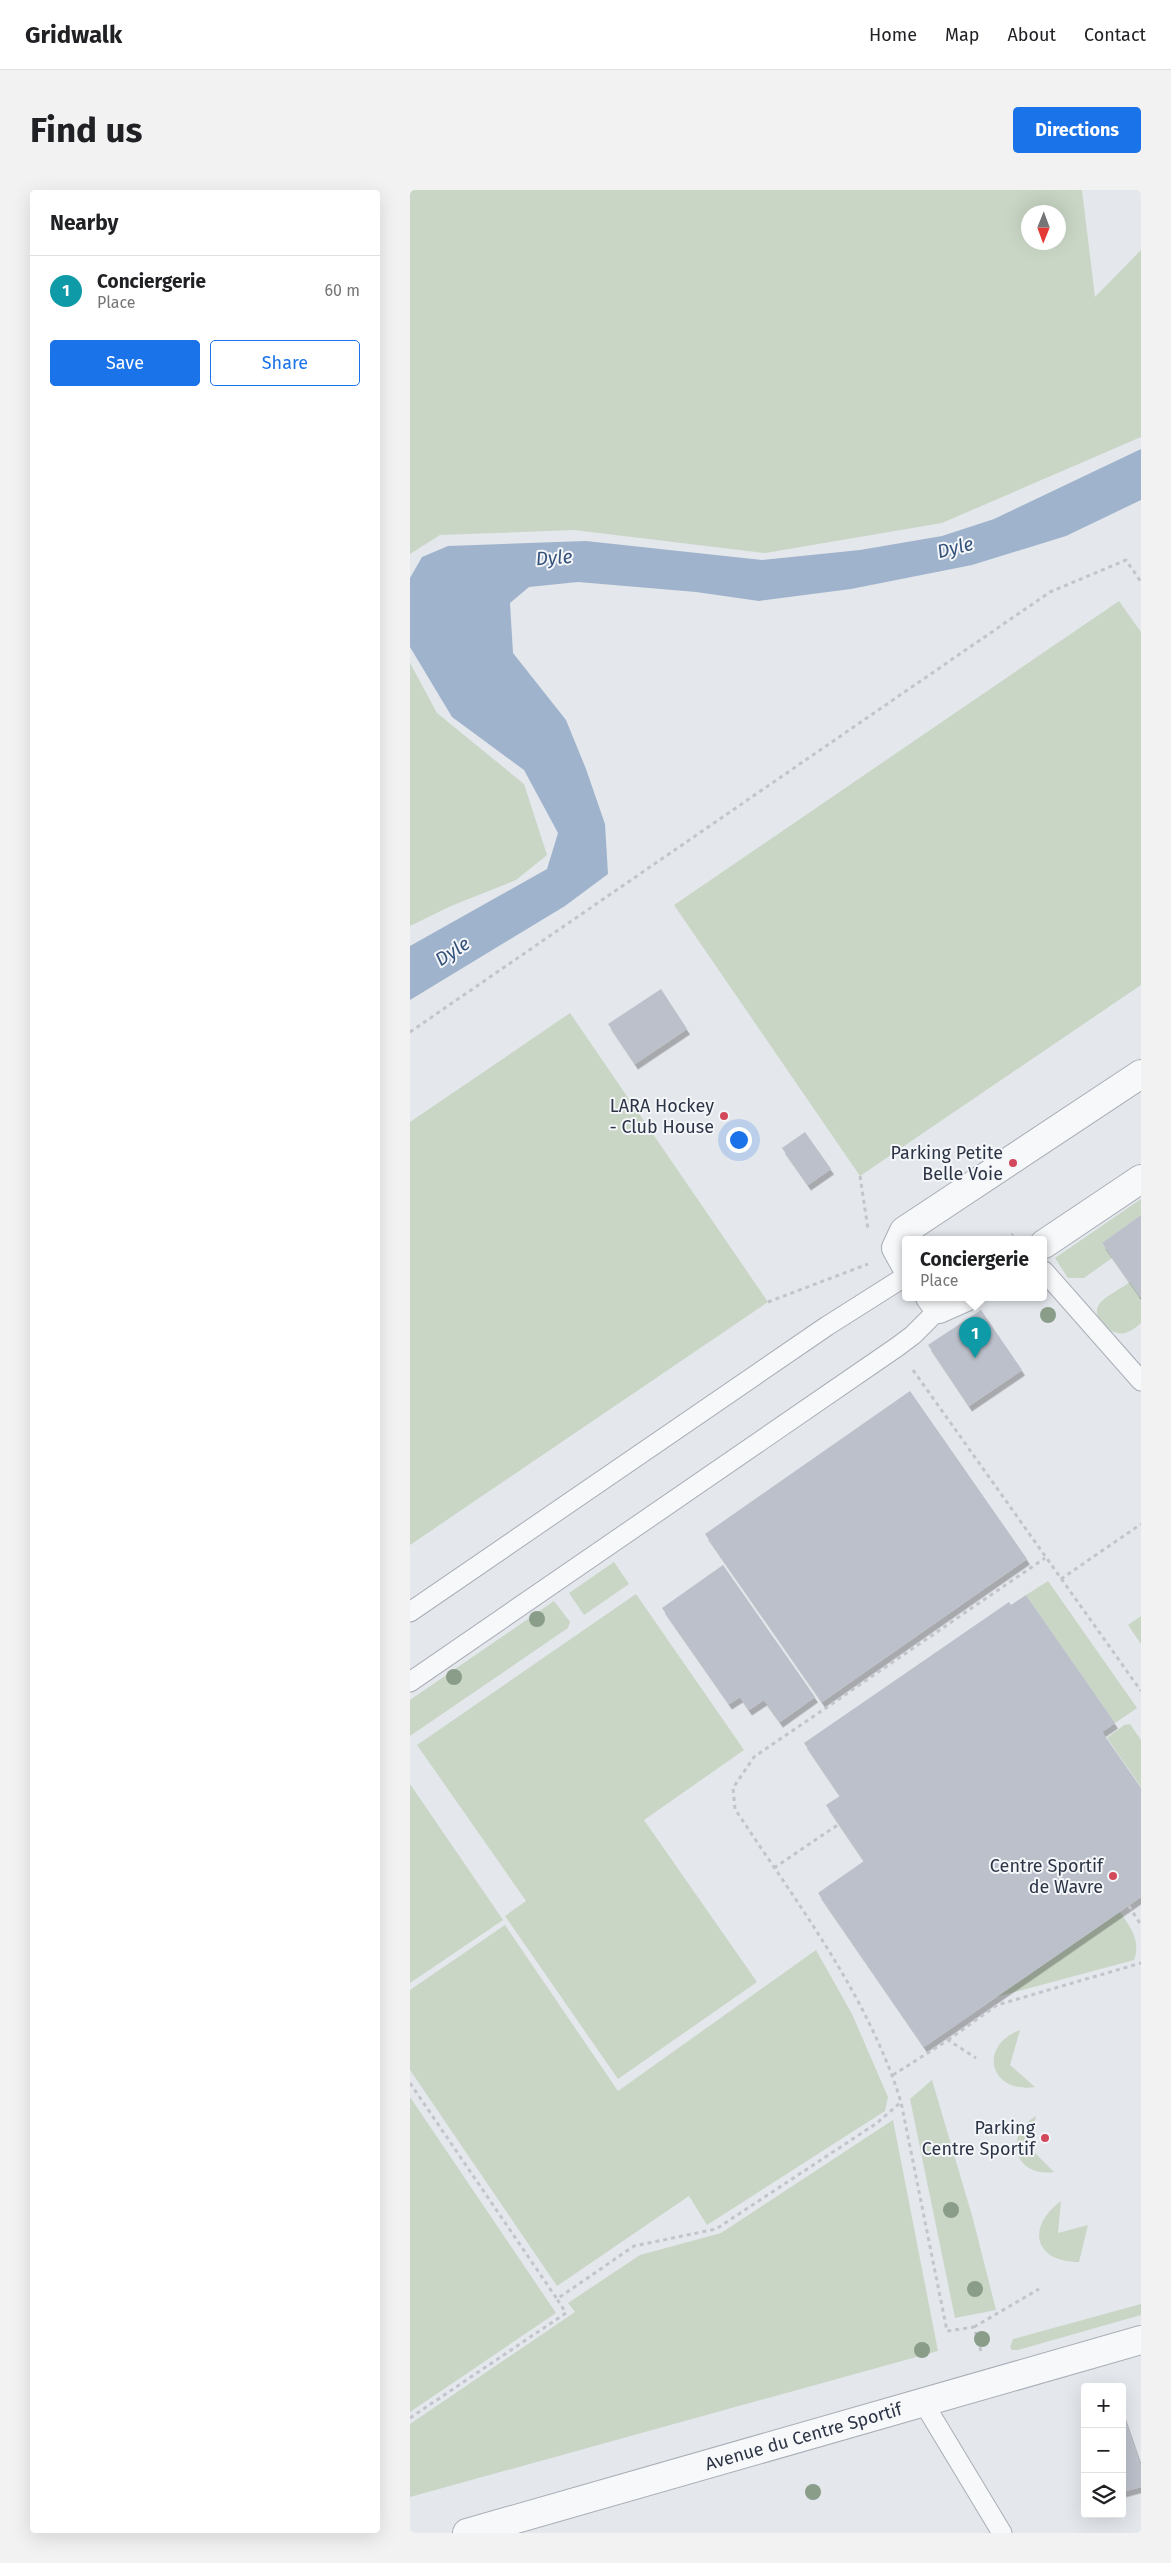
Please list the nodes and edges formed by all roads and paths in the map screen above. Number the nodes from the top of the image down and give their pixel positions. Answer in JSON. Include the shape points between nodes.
{"nodes":[{"id":1,"x":1141,"y":582,"type":"edge"},
{"id":2,"x":410,"y":1032,"type":"edge"},
{"id":3,"x":1141,"y":1074,"type":"edge"},
{"id":4,"x":860,"y":1176,"type":"dead end"},
{"id":5,"x":1141,"y":1179,"type":"edge"},
{"id":6,"x":868,"y":1234,"type":"dead end"},
{"id":7,"x":1047,"y":1242,"type":"edge"},
{"id":8,"x":1047,"y":1274,"type":"edge"},
{"id":9,"x":898,"y":1276,"type":"edge"},
{"id":10,"x":768,"y":1302,"type":"dead end"},
{"id":11,"x":935,"y":1303,"type":"edge"},
{"id":12,"x":897,"y":1347,"type":"junction"},
{"id":13,"x":1141,"y":1382,"type":"edge"},
{"id":14,"x":1141,"y":1524,"type":"edge"},
{"id":15,"x":1045,"y":1558,"type":"junction"},
{"id":16,"x":1061,"y":1579,"type":"junction"},
{"id":17,"x":410,"y":1612,"type":"edge"},
{"id":18,"x":410,"y":1682,"type":"edge"},
{"id":19,"x":1141,"y":1692,"type":"edge"},
{"id":20,"x":839,"y":1824,"type":"dead end"},
{"id":21,"x":774,"y":1868,"type":"junction"},
{"id":22,"x":1129,"y":1906,"type":"dead end"},
{"id":23,"x":1141,"y":1925,"type":"edge"},
{"id":24,"x":1141,"y":1963,"type":"edge"},
{"id":25,"x":948,"y":2040,"type":"junction"},
{"id":26,"x":976,"y":2058,"type":"dead end"},
{"id":27,"x":893,"y":2075,"type":"junction"},
{"id":28,"x":410,"y":2083,"type":"edge"},
{"id":29,"x":902,"y":2102,"type":"junction"},
{"id":30,"x":1039,"y":2288,"type":"dead end"},
{"id":31,"x":556,"y":2299,"type":"junction"},
{"id":32,"x":974,"y":2327,"type":"junction"},
{"id":33,"x":1141,"y":2340,"type":"edge"},
{"id":34,"x":989,"y":2383,"type":"junction"},
{"id":35,"x":923,"y":2402,"type":"junction"},
{"id":36,"x":410,"y":2418,"type":"edge"},
{"id":37,"x":533,"y":2524,"type":"edge"},
{"id":38,"x":467,"y":2533,"type":"edge"},
{"id":39,"x":1002,"y":2533,"type":"edge"}],
"edges":[{"from":1,"to":2,"type":"path","via":[[1126,560],[1050,592]]},
{"from":3,"to":9,"type":"street","via":[[904,1231],[896,1248]]},
{"from":4,"to":6,"type":"path"},
{"from":5,"to":7,"type":"street"},
{"from":8,"to":13,"type":"lane"},
{"from":9,"to":10,"type":"path","via":[[872,1262]]},
{"from":9,"to":17,"type":"lane"},
{"from":11,"to":12,"type":"lane","via":[[913,1335]]},
{"from":12,"to":15,"type":"path"},
{"from":12,"to":18,"type":"lane"},
{"from":14,"to":16,"type":"path"},
{"from":15,"to":16,"type":"path"},
{"from":15,"to":21,"type":"path","via":[[754,1757],[732,1788],[735,1809]]},
{"from":16,"to":19,"type":"path"},
{"from":20,"to":21,"type":"path"},
{"from":21,"to":27,"type":"path","via":[[866,2014]]},
{"from":22,"to":23,"type":"path"},
{"from":24,"to":25,"type":"path","via":[[997,2004]]},
{"from":25,"to":26,"type":"path"},
{"from":25,"to":27,"type":"path"},
{"from":27,"to":29,"type":"path"},
{"from":28,"to":31,"type":"path"},
{"from":29,"to":31,"type":"path","via":[[877,2123],[716,2229],[634,2246]]},
{"from":29,"to":32,"type":"path","via":[[947,2331]]},
{"from":30,"to":32,"type":"path"},
{"from":31,"to":36,"type":"path","via":[[566,2313]]},
{"from":32,"to":34,"type":"path"},
{"from":33,"to":34,"type":"street","name":"Avenue du Centre Sportif"},
{"from":34,"to":35,"type":"street","name":"Avenue du Centre Sportif"},
{"from":35,"to":37,"type":"street","name":"Avenue du Centre Sportif"},
{"from":35,"to":39,"type":"lane"},
{"from":37,"to":38,"type":"street","name":"Avenue du Centre Sportif"}]}
